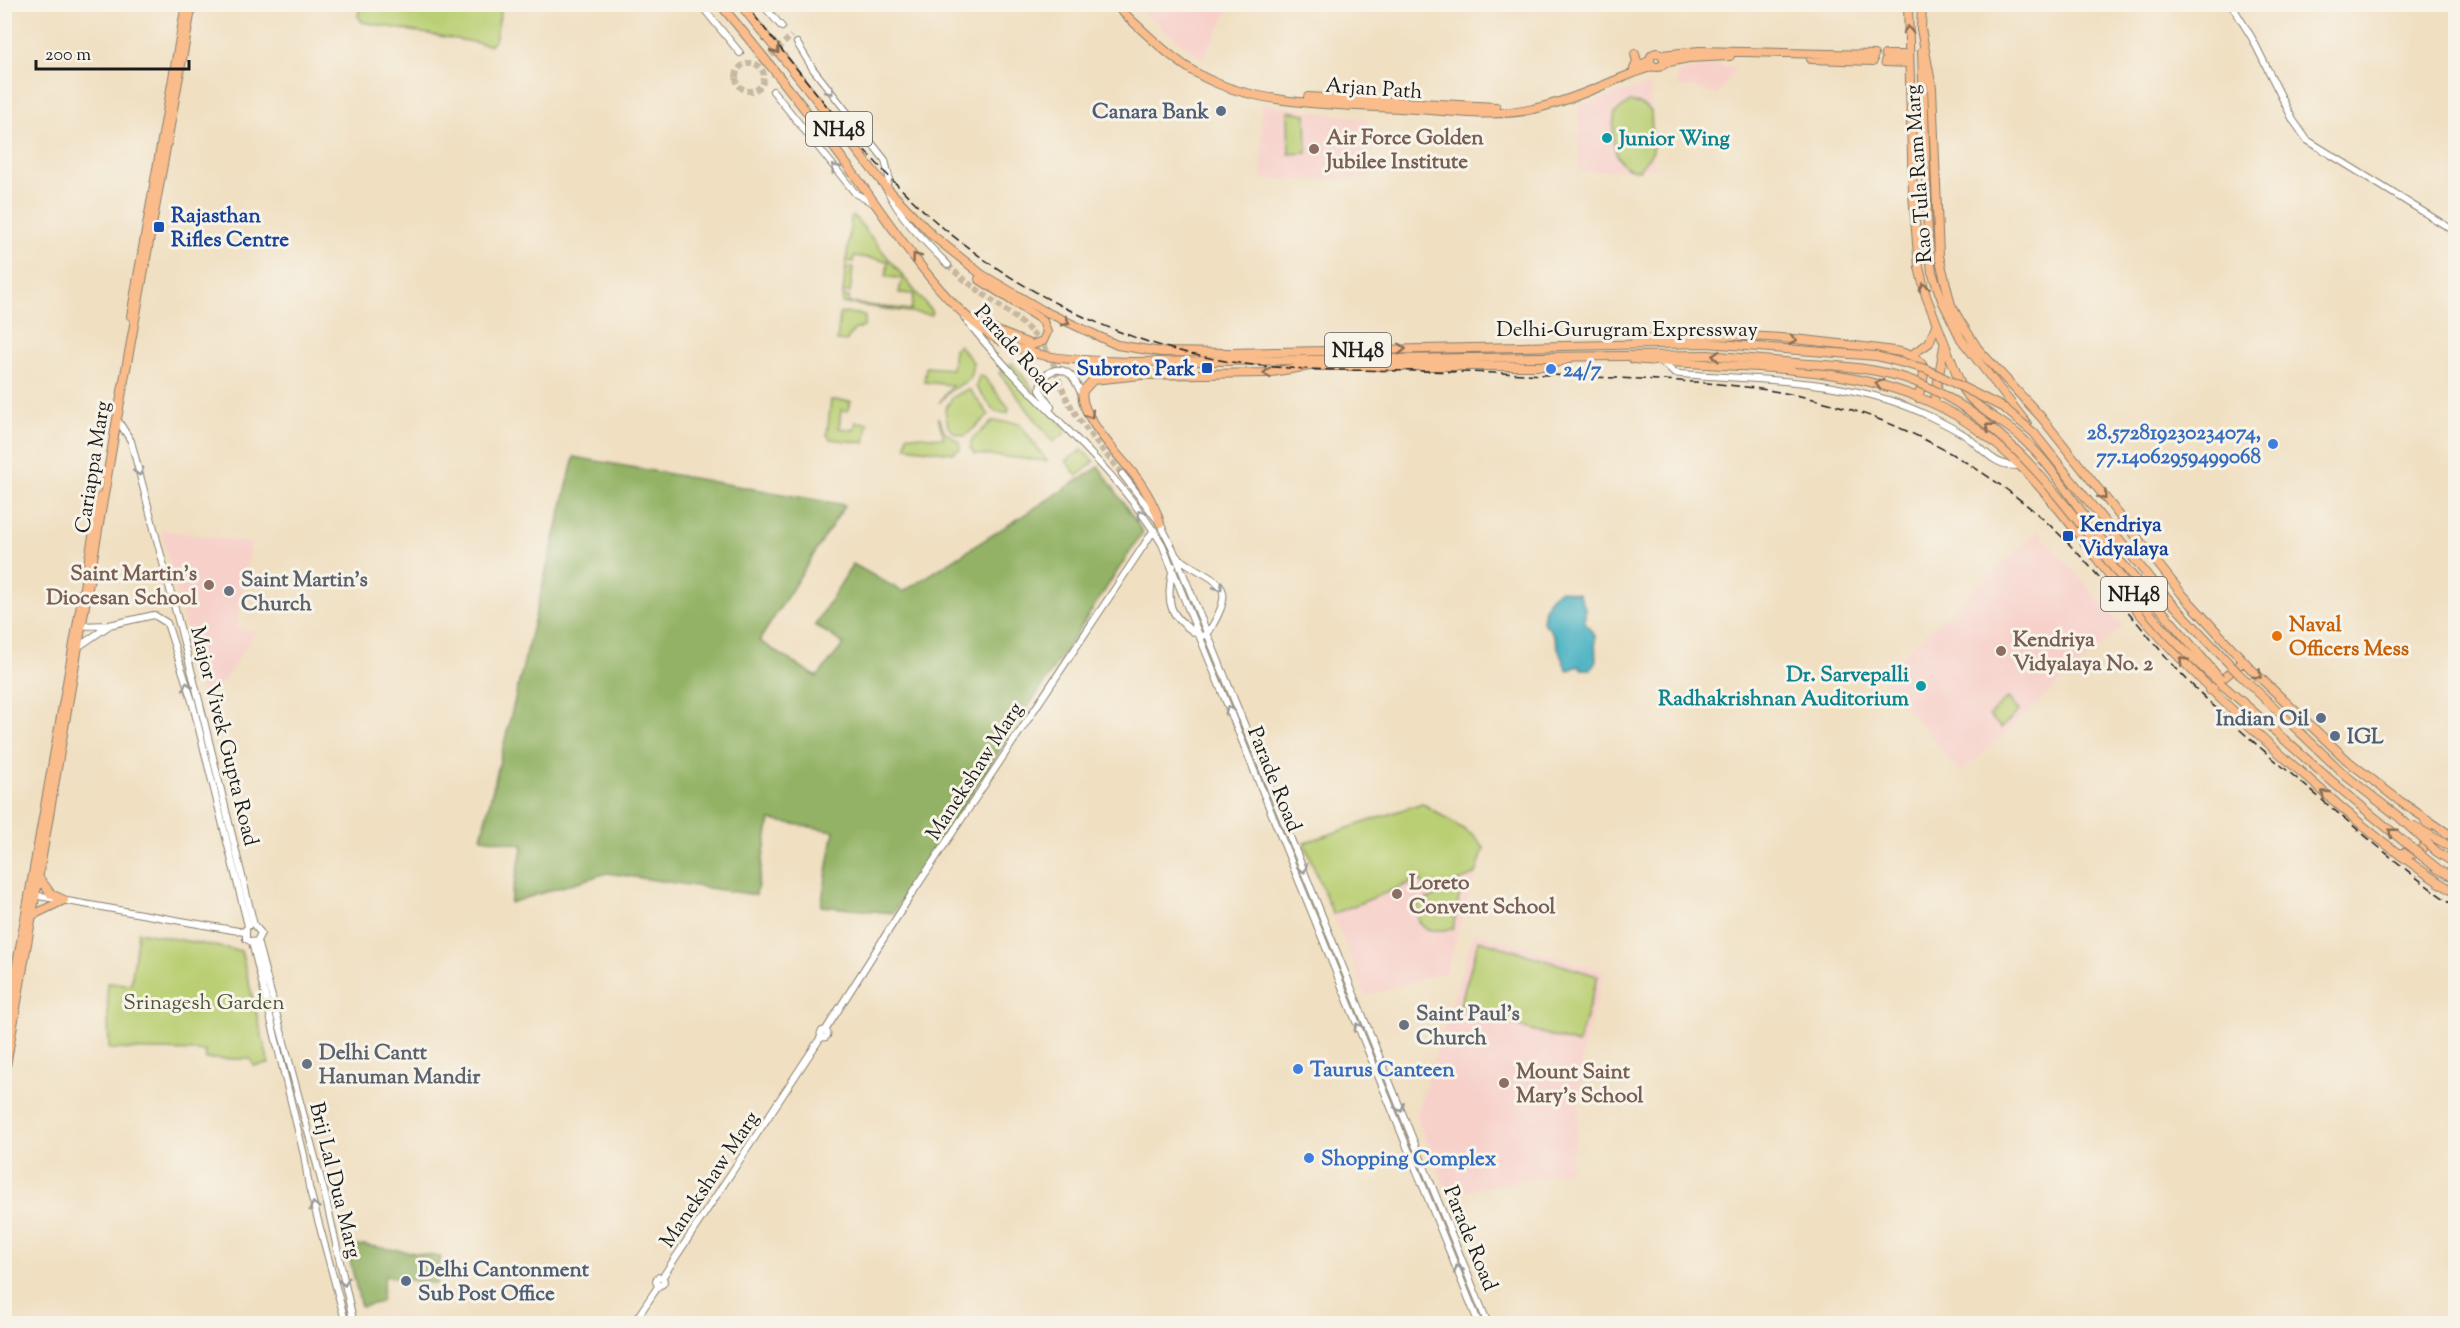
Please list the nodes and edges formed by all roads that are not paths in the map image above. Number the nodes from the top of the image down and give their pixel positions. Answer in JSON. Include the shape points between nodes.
{"nodes":[{"id":1,"x":186,"y":4,"type":"edge"},
{"id":2,"x":192,"y":4,"type":"edge"},
{"id":3,"x":700,"y":4,"type":"edge"},
{"id":4,"x":720,"y":4,"type":"edge"},
{"id":5,"x":740,"y":4,"type":"edge"},
{"id":6,"x":762,"y":4,"type":"edge"},
{"id":7,"x":1114,"y":4,"type":"edge"},
{"id":8,"x":1121,"y":4,"type":"edge"},
{"id":9,"x":1908,"y":4,"type":"edge"},
{"id":10,"x":1922,"y":4,"type":"edge"},
{"id":11,"x":2232,"y":4,"type":"edge"},
{"id":12,"x":782,"y":27,"type":"dead end"},
{"id":13,"x":1921,"y":29,"type":"junction"},
{"id":14,"x":797,"y":43,"type":"dead end"},
{"id":15,"x":740,"y":53,"type":"dead end"},
{"id":16,"x":1635,"y":54,"type":"dead end"},
{"id":17,"x":1873,"y":58,"type":"dead end"},
{"id":18,"x":1885,"y":58,"type":"dead end"},
{"id":19,"x":1663,"y":59,"type":"junction"},
{"id":20,"x":1909,"y":59,"type":"junction"},
{"id":21,"x":1651,"y":64,"type":"junction"},
{"id":22,"x":1634,"y":69,"type":"junction"},
{"id":23,"x":773,"y":91,"type":"dead end"},
{"id":24,"x":886,"y":187,"type":"junction"},
{"id":25,"x":878,"y":205,"type":"junction"},
{"id":26,"x":2456,"y":232,"type":"edge"},
{"id":27,"x":948,"y":249,"type":"junction"},
{"id":28,"x":948,"y":265,"type":"tunnel mouth"},
{"id":29,"x":953,"y":302,"type":"junction"},
{"id":30,"x":976,"y":324,"type":"junction"},
{"id":31,"x":1936,"y":325,"type":"junction"},
{"id":32,"x":1944,"y":342,"type":"junction"},
{"id":33,"x":1610,"y":345,"type":"junction"},
{"id":34,"x":1911,"y":355,"type":"junction"},
{"id":35,"x":1575,"y":357,"type":"junction"},
{"id":36,"x":1608,"y":357,"type":"junction"},
{"id":37,"x":1662,"y":362,"type":"junction"},
{"id":38,"x":1082,"y":394,"type":"junction"},
{"id":39,"x":1918,"y":398,"type":"junction"},
{"id":40,"x":1934,"y":404,"type":"junction"},
{"id":41,"x":117,"y":419,"type":"junction"},
{"id":42,"x":1067,"y":429,"type":"junction"},
{"id":43,"x":2034,"y":433,"type":"junction"},
{"id":44,"x":2021,"y":466,"type":"junction"},
{"id":45,"x":1122,"y":474,"type":"tunnel mouth"},
{"id":46,"x":1157,"y":526,"type":"junction"},
{"id":47,"x":1176,"y":555,"type":"junction"},
{"id":48,"x":1173,"y":566,"type":"junction"},
{"id":49,"x":110,"y":625,"type":"junction"},
{"id":50,"x":80,"y":626,"type":"junction"},
{"id":51,"x":1207,"y":635,"type":"junction"},
{"id":52,"x":1200,"y":636,"type":"junction"},
{"id":53,"x":81,"y":645,"type":"junction"},
{"id":54,"x":2244,"y":661,"type":"junction"},
{"id":55,"x":2209,"y":690,"type":"junction"},
{"id":56,"x":2231,"y":692,"type":"junction"},
{"id":57,"x":1275,"y":799,"type":"junction"},
{"id":58,"x":1266,"y":802,"type":"junction"},
{"id":59,"x":2399,"y":817,"type":"junction"},
{"id":60,"x":2424,"y":818,"type":"junction"},
{"id":61,"x":2456,"y":839,"type":"edge"},
{"id":62,"x":2456,"y":850,"type":"edge"},
{"id":63,"x":2399,"y":852,"type":"junction"},
{"id":64,"x":2456,"y":864,"type":"edge"},
{"id":65,"x":39,"y":878,"type":"junction"},
{"id":66,"x":2456,"y":879,"type":"edge"},
{"id":67,"x":2456,"y":892,"type":"edge"},
{"id":68,"x":33,"y":895,"type":"junction"},
{"id":69,"x":64,"y":900,"type":"junction"},
{"id":70,"x":33,"y":915,"type":"junction"},
{"id":71,"x":249,"y":928,"type":"junction"},
{"id":72,"x":255,"y":941,"type":"junction"},
{"id":73,"x":4,"y":1037,"type":"edge"},
{"id":74,"x":4,"y":1077,"type":"edge"},
{"id":75,"x":346,"y":1323,"type":"edge"},
{"id":76,"x":354,"y":1323,"type":"edge"},
{"id":77,"x":633,"y":1323,"type":"edge"},
{"id":78,"x":1479,"y":1323,"type":"edge"},
{"id":79,"x":1488,"y":1323,"type":"edge"}],
"edges":[{"from":1,"to":50,"type":"main road","name":"Cariappa Marg"},
{"from":2,"to":41,"type":"main road","name":"Cariappa Marg"},
{"from":3,"to":15,"type":"street"},
{"from":4,"to":25,"type":"highway","number":"NH48"},
{"from":5,"to":24,"type":"highway","number":"NH48","one_way":true},
{"from":6,"to":12,"type":"street"},
{"from":7,"to":21,"type":"main road","name":"Arjan Path","via":[[1184,64],[1214,83],[1266,96],[1326,104],[1474,113],[1525,111],[1593,91]]},
{"from":8,"to":22,"type":"main road","name":"Arjan Path","via":[[1190,63],[1215,77],[1298,96],[1521,107]]},
{"from":20,"to":9,"type":"main road","name":"Rao Tula Ram Marg","one_way":true},
{"from":10,"to":13,"type":"main road","name":"Rao Tula Ram Marg"},
{"from":11,"to":26,"type":"street","via":[[2307,140]]},
{"from":13,"to":43,"type":"main road","bridge":true,"via":[[1932,272],[1949,317],[1975,358]]},
{"from":13,"to":54,"type":"main road","name":"Rao Tula Ram Marg","one_way":true,"via":[[1931,82],[1939,255],[1955,313],[1978,349],[2041,417],[2182,594]]},
{"from":14,"to":24,"type":"street","one_way":true,"via":[[813,69],[882,154],[889,168]]},
{"from":16,"to":22,"type":"main road"},
{"from":17,"to":19,"type":"main road","via":[[1699,51]]},
{"from":18,"to":20,"type":"main road"},
{"from":19,"to":21,"type":"main road","via":[[1659,67]]},
{"from":19,"to":21,"type":"main road","via":[[1655,53]]},
{"from":31,"to":20,"type":"main road","name":"Rao Tula Ram Marg","one_way":true,"via":[[1926,296],[1916,237]]},
{"from":21,"to":22,"type":"main road","name":"Arjan Path"},
{"from":25,"to":23,"type":"street","one_way":true,"via":[[856,194]]},
{"from":24,"to":27,"type":"highway","number":"NH48"},
{"from":24,"to":28,"type":"street","via":[[902,213]]},
{"from":29,"to":25,"type":"highway","number":"NH48","one_way":true},
{"from":27,"to":30,"type":"highway","via":[[984,282],[1043,321],[1047,332],[1043,341],[1032,345]]},
{"from":27,"to":33,"type":"highway","name":"Delhi-Gurugram Expressway","number":"NH48","one_way":true,"via":[[981,274],[1042,310],[1132,349],[1229,353]]},
{"from":29,"to":30,"type":"highway","number":"NH48"},
{"from":29,"to":42,"type":"street","name":"Parade Road","via":[[980,338]]},
{"from":30,"to":35,"type":"highway","name":"Delhi-Gurugram Expressway","number":"NH48","via":[[1007,344],[1065,359],[1132,362]]},
{"from":31,"to":32,"type":"main road","name":"Rao Tula Ram Marg"},
{"from":31,"to":34,"type":"main road","via":[[1929,343]]},
{"from":32,"to":40,"type":"main road"},
{"from":32,"to":56,"type":"main road","name":"Rao Tula Ram Marg","bridge":true,"via":[[1967,396],[2025,441],[2044,462],[2098,536]]},
{"from":33,"to":34,"type":"main road","one_way":true,"via":[[1678,335],[1751,337]]},
{"from":33,"to":43,"type":"highway","name":"Delhi-Gurugram Expressway","number":"NH48","bridge":true,"via":[[1707,343],[1876,356],[1926,369],[2004,408]]},
{"from":34,"to":39,"type":"main road","via":[[1924,365]]},
{"from":35,"to":36,"type":"highway","name":"Delhi-Gurugram Expressway","number":"NH48"},
{"from":35,"to":38,"type":"highway","one_way":true,"via":[[1545,366],[1310,366],[1265,374],[1109,376],[1090,382]]},
{"from":36,"to":37,"type":"main road"},
{"from":56,"to":36,"type":"highway","name":"Delhi-Gurugram Expressway","number":"NH48","one_way":true,"bridge":true,"via":[[2177,643],[2113,570],[2033,466],[1985,423],[1952,400],[1916,382],[1870,369],[1708,355]]},
{"from":39,"to":37,"type":"main road","one_way":true,"via":[[1866,380],[1826,374]]},
{"from":37,"to":44,"type":"street","via":[[1674,373],[1815,383],[1888,400],[1964,434],[2005,466]]},
{"from":38,"to":42,"type":"street","via":[[1064,371],[1049,372],[1040,382],[1041,394]]},
{"from":38,"to":46,"type":"highway","one_way":true,"via":[[1095,424],[1143,487]]},
{"from":39,"to":40,"type":"main road"},
{"from":40,"to":44,"type":"main road","via":[[1986,437]]},
{"from":41,"to":50,"type":"main road","name":"Cariappa Marg"},
{"from":41,"to":71,"type":"street","name":"Major Vivek Gupta Road","one_way":true,"via":[[131,441],[200,699]]},
{"from":46,"to":42,"type":"street","name":"Parade Road","one_way":true},
{"from":43,"to":59,"type":"highway","name":"Delhi-Gurugram Expressway","number":"NH48","bridge":true,"via":[[2155,585],[2238,673],[2346,776]]},
{"from":55,"to":44,"type":"main road","one_way":true,"via":[[2151,627],[2054,502]]},
{"from":45,"to":46,"type":"street","name":"Parade Road"},
{"from":46,"to":47,"type":"street","name":"Parade Road"},
{"from":46,"to":48,"type":"street","name":"Parade Road"},
{"from":46,"to":77,"type":"street","name":"Manekshaw Marg"},
{"from":47,"to":51,"type":"street","name":"Parade Road"},
{"from":47,"to":51,"type":"street","one_way":true,"via":[[1214,579],[1224,593],[1223,608]]},
{"from":48,"to":52,"type":"street","name":"Parade Road"},
{"from":48,"to":52,"type":"street","via":[[1169,592],[1172,612]]},
{"from":49,"to":50,"type":"street"},
{"from":49,"to":53,"type":"street"},
{"from":71,"to":49,"type":"street","name":"Major Vivek Gupta Road","one_way":true,"via":[[192,701],[167,623],[154,615]]},
{"from":50,"to":53,"type":"main road","name":"Cariappa Marg"},
{"from":50,"to":68,"type":"main road","name":"Cariappa Marg"},
{"from":51,"to":52,"type":"street"},
{"from":51,"to":57,"type":"street","name":"Parade Road"},
{"from":58,"to":52,"type":"street","name":"Parade Road","one_way":true},
{"from":53,"to":65,"type":"main road","name":"Cariappa Marg"},
{"from":54,"to":55,"type":"main road"},
{"from":54,"to":60,"type":"main road","name":"Rao Tula Ram Marg","one_way":true,"via":[[2348,760]]},
{"from":63,"to":55,"type":"main road","one_way":true,"via":[[2351,816]]},
{"from":66,"to":56,"type":"highway","name":"Delhi-Gurugram Expressway","number":"NH48","one_way":true,"bridge":true,"via":[[2336,786]]},
{"from":57,"to":58,"type":"street"},
{"from":57,"to":79,"type":"street","name":"Parade Road","one_way":true},
{"from":78,"to":58,"type":"street","name":"Parade Road","one_way":true},
{"from":59,"to":62,"type":"highway","bridge":true},
{"from":59,"to":64,"type":"highway","name":"Delhi-Gurugram Expressway","number":"NH48","bridge":true,"via":[[2425,843]]},
{"from":60,"to":61,"type":"main road","name":"Rao Tula Ram Marg"},
{"from":60,"to":63,"type":"main road","via":[[2429,832],[2423,848],[2414,854]]},
{"from":63,"to":67,"type":"main road"},
{"from":65,"to":68,"type":"main road","name":"Cariappa Marg"},
{"from":65,"to":69,"type":"main road","via":[[51,894]]},
{"from":68,"to":69,"type":"street"},
{"from":68,"to":70,"type":"main road","name":"Cariappa Marg"},
{"from":68,"to":73,"type":"main road","name":"Cariappa Marg"},
{"from":69,"to":70,"type":"main road"},
{"from":69,"to":71,"type":"street"},
{"from":70,"to":74,"type":"main road","name":"Cariappa Marg"},
{"from":71,"to":72,"type":"street","via":[[246,939]]},
{"from":71,"to":72,"type":"street","via":[[261,933]]},
{"from":75,"to":72,"type":"street","name":"Brij Lal Dua Marg","one_way":true,"via":[[309,1187]]},
{"from":72,"to":76,"type":"street","name":"Brij Lal Dua Marg","one_way":true,"via":[[325,1195]]}]}
